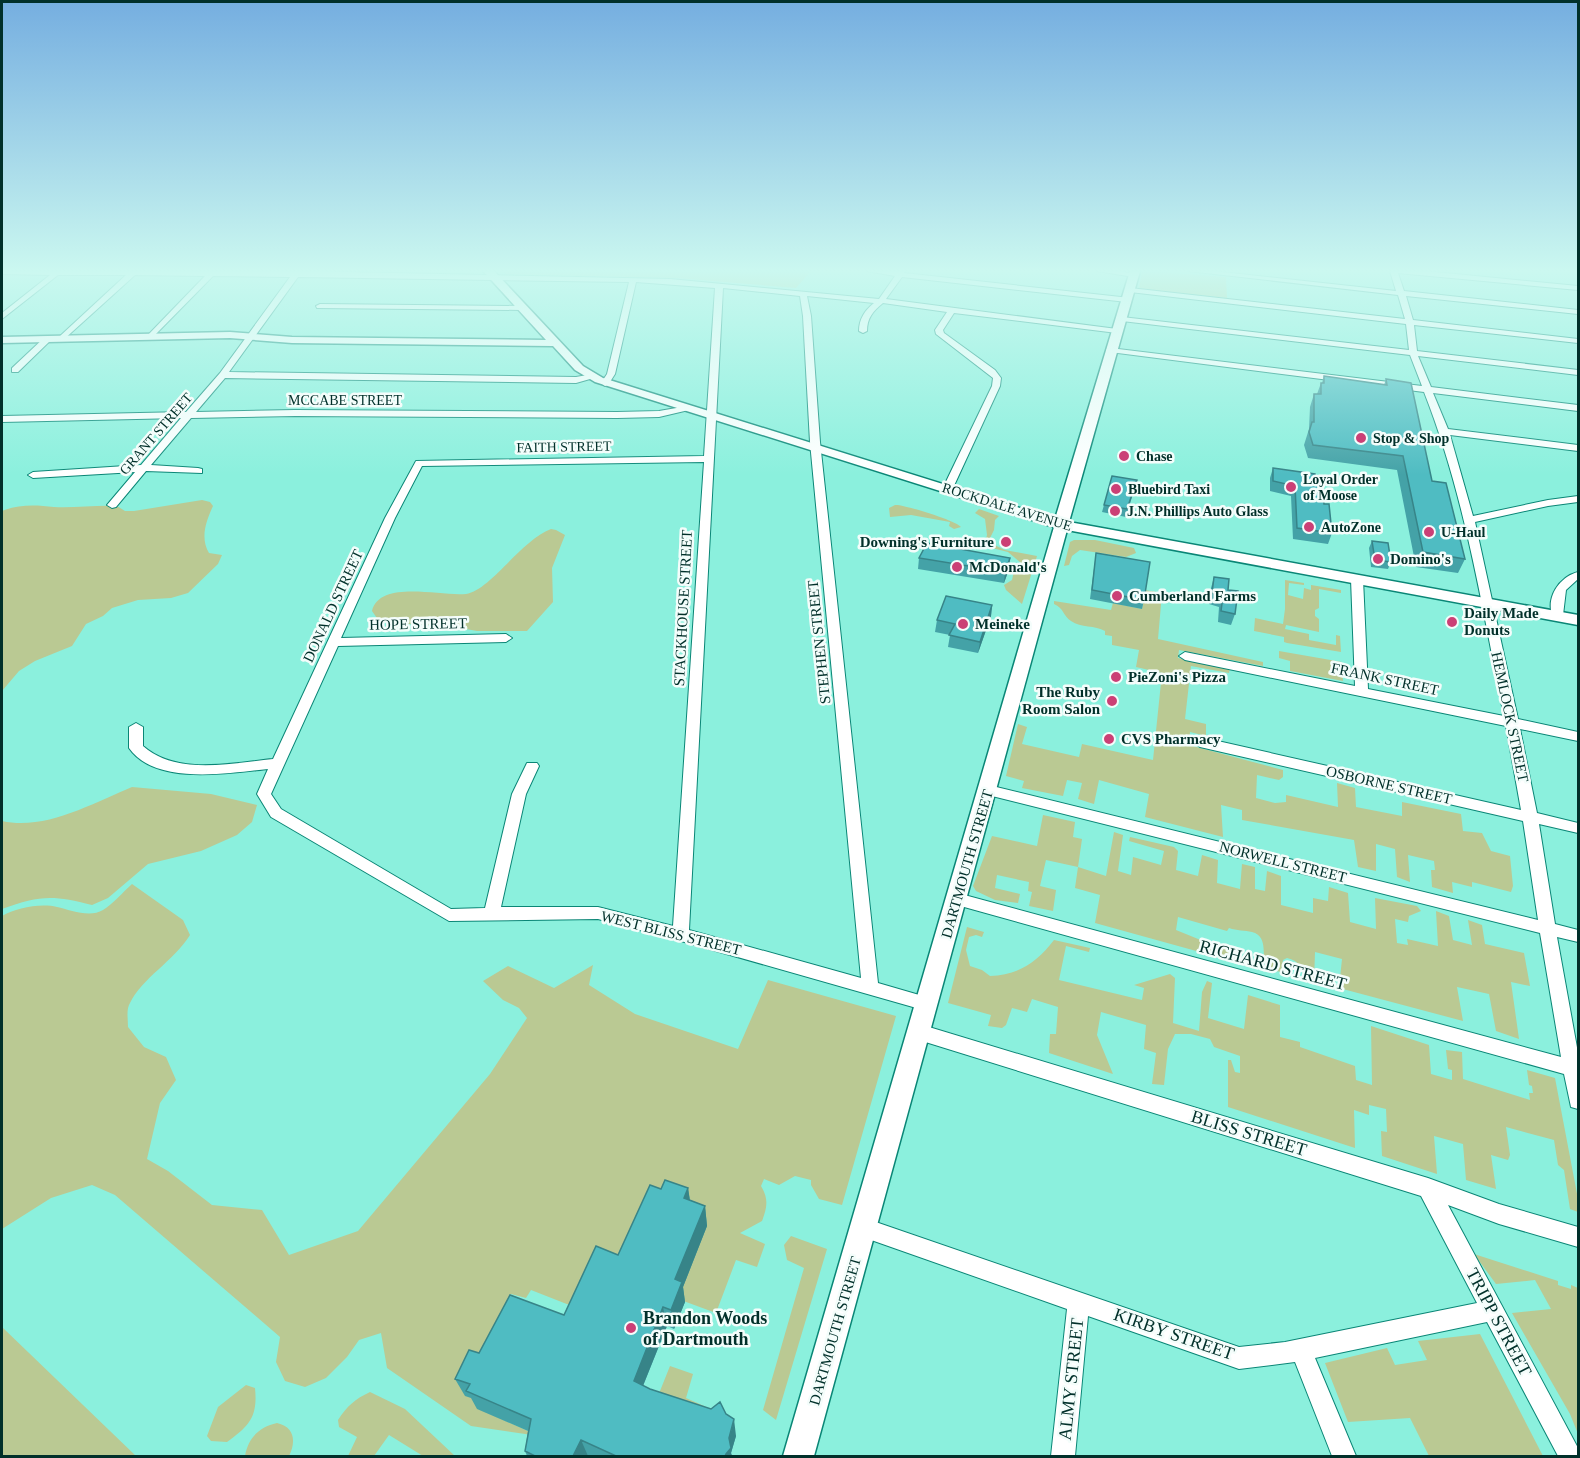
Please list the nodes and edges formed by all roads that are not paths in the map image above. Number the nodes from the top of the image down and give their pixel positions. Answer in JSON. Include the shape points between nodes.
{"nodes":[{"id":1,"x":46,"y":339,"type":"edge"},
{"id":2,"x":48,"y":339,"type":"edge"},
{"id":3,"x":247,"y":339,"type":"edge"},
{"id":4,"x":282,"y":339,"type":"edge"},
{"id":5,"x":550,"y":339,"type":"edge"},
{"id":6,"x":619,"y":339,"type":"edge"},
{"id":7,"x":716,"y":339,"type":"edge"},
{"id":8,"x":809,"y":339,"type":"edge"},
{"id":9,"x":947,"y":339,"type":"edge"},
{"id":10,"x":1114,"y":339,"type":"edge"},
{"id":11,"x":1294,"y":339,"type":"edge"},
{"id":12,"x":1412,"y":339,"type":"edge"},
{"id":13,"x":2,"y":340,"type":"edge"},
{"id":14,"x":554,"y":343,"type":"junction"},
{"id":15,"x":1110,"y":350,"type":"junction"},
{"id":16,"x":1413,"y":353,"type":"junction"},
{"id":17,"x":15,"y":370,"type":"dead end"},
{"id":18,"x":1578,"y":372,"type":"edge"},
{"id":19,"x":223,"y":375,"type":"junction"},
{"id":20,"x":599,"y":380,"type":"junction"},
{"id":21,"x":1427,"y":389,"type":"junction"},
{"id":22,"x":1578,"y":408,"type":"edge"},
{"id":23,"x":688,"y":409,"type":"junction"},
{"id":24,"x":191,"y":414,"type":"junction"},
{"id":25,"x":711,"y":416,"type":"junction"},
{"id":26,"x":2,"y":419,"type":"edge"},
{"id":27,"x":1444,"y":431,"type":"junction"},
{"id":28,"x":1578,"y":448,"type":"edge"},
{"id":29,"x":816,"y":449,"type":"junction"},
{"id":30,"x":708,"y":459,"type":"junction"},
{"id":31,"x":420,"y":463,"type":"joint"},
{"id":32,"x":145,"y":468,"type":"junction"},
{"id":33,"x":198,"y":471,"type":"dead end"},
{"id":34,"x":33,"y":475,"type":"dead end"},
{"id":35,"x":948,"y":490,"type":"junction"},
{"id":36,"x":1578,"y":499,"type":"edge"},
{"id":37,"x":112,"y":505,"type":"dead end"},
{"id":38,"x":1469,"y":520,"type":"junction"},
{"id":39,"x":1061,"y":525,"type":"junction"},
{"id":40,"x":1578,"y":574,"type":"edge"},
{"id":41,"x":1357,"y":579,"type":"junction"},
{"id":42,"x":1486,"y":602,"type":"junction"},
{"id":43,"x":1557,"y":615,"type":"junction"},
{"id":44,"x":1578,"y":620,"type":"edge"},
{"id":45,"x":506,"y":638,"type":"dead end"},
{"id":46,"x":332,"y":642,"type":"junction"},
{"id":47,"x":1185,"y":656,"type":"dead end"},
{"id":48,"x":1362,"y":691,"type":"junction"},
{"id":49,"x":1512,"y":723,"type":"junction"},
{"id":50,"x":136,"y":727,"type":"dead end"},
{"id":51,"x":1578,"y":736,"type":"edge"},
{"id":52,"x":1200,"y":742,"type":"dead end"},
{"id":53,"x":278,"y":763,"type":"junction"},
{"id":54,"x":532,"y":766,"type":"dead end"},
{"id":55,"x":988,"y":790,"type":"junction"},
{"id":56,"x":1530,"y":817,"type":"junction"},
{"id":57,"x":1578,"y":828,"type":"edge"},
{"id":58,"x":957,"y":898,"type":"junction"},
{"id":59,"x":492,"y":914,"type":"junction"},
{"id":60,"x":1547,"y":927,"type":"junction"},
{"id":61,"x":681,"y":934,"type":"junction"},
{"id":62,"x":1578,"y":936,"type":"edge"},
{"id":63,"x":870,"y":987,"type":"junction"},
{"id":64,"x":927,"y":1004,"type":"junction"},
{"id":65,"x":919,"y":1032,"type":"junction"},
{"id":66,"x":1575,"y":1068,"type":"edge"},
{"id":67,"x":1578,"y":1101,"type":"edge"},
{"id":68,"x":1428,"y":1188,"type":"junction"},
{"id":69,"x":864,"y":1228,"type":"junction"},
{"id":70,"x":1578,"y":1237,"type":"edge"},
{"id":71,"x":1080,"y":1301,"type":"junction"},
{"id":72,"x":1493,"y":1310,"type":"junction"},
{"id":73,"x":1300,"y":1350,"type":"junction"},
{"id":74,"x":799,"y":1456,"type":"edge"},
{"id":75,"x":1062,"y":1456,"type":"edge"},
{"id":76,"x":1344,"y":1456,"type":"edge"},
{"id":77,"x":1570,"y":1456,"type":"edge"}],
"edges":[{"from":1,"to":13,"type":"main road"},
{"from":2,"to":17,"type":"street"},
{"from":3,"to":19,"type":"street","name":"GRANT STREET"},
{"from":4,"to":14,"type":"main road"},
{"from":5,"to":14,"type":"main road","name":"ROCKDALE AVENUE"},
{"from":6,"to":20,"type":"street","via":[[611,374]]},
{"from":7,"to":25,"type":"street","name":"STACKHOUSE STREET"},
{"from":8,"to":29,"type":"street","name":"STEPHEN STREET"},
{"from":9,"to":35,"type":"street","via":[[997,378]]},
{"from":10,"to":15,"type":"main road","name":"DARTMOUTH STREET"},
{"from":11,"to":16,"type":"street"},
{"from":12,"to":16,"type":"street","name":"HEMLOCK STREET"},
{"from":14,"to":20,"type":"main road","name":"ROCKDALE AVENUE","via":[[579,368]]},
{"from":15,"to":21,"type":"street"},
{"from":15,"to":39,"type":"main road","name":"DARTMOUTH STREET"},
{"from":16,"to":18,"type":"street"},
{"from":16,"to":21,"type":"street","name":"HEMLOCK STREET"},
{"from":19,"to":20,"type":"street"},
{"from":19,"to":24,"type":"street","name":"GRANT STREET"},
{"from":20,"to":23,"type":"main road","name":"ROCKDALE AVENUE"},
{"from":21,"to":22,"type":"street"},
{"from":21,"to":27,"type":"street","name":"HEMLOCK STREET"},
{"from":23,"to":24,"type":"street","name":"MCCABE STREET","via":[[617,415]]},
{"from":23,"to":25,"type":"main road","name":"ROCKDALE AVENUE"},
{"from":24,"to":26,"type":"street","name":"MCCABE STREET"},
{"from":24,"to":32,"type":"street","name":"GRANT STREET"},
{"from":25,"to":29,"type":"main road","name":"ROCKDALE AVENUE"},
{"from":25,"to":30,"type":"street","name":"STACKHOUSE STREET"},
{"from":27,"to":28,"type":"street"},
{"from":27,"to":38,"type":"street","name":"HEMLOCK STREET"},
{"from":29,"to":35,"type":"main road","name":"ROCKDALE AVENUE"},
{"from":29,"to":63,"type":"street","name":"STEPHEN STREET"},
{"from":30,"to":31,"type":"street","name":"FAITH STREET"},
{"from":30,"to":61,"type":"street","name":"STACKHOUSE STREET"},
{"from":31,"to":46,"type":"street","name":"DONALD STREET"},
{"from":32,"to":33,"type":"street"},
{"from":32,"to":34,"type":"street"},
{"from":32,"to":37,"type":"street","name":"GRANT STREET"},
{"from":35,"to":39,"type":"main road","name":"ROCKDALE AVENUE"},
{"from":36,"to":38,"type":"street"},
{"from":38,"to":42,"type":"street","name":"HEMLOCK STREET"},
{"from":39,"to":41,"type":"main road","name":"ROCKDALE AVENUE"},
{"from":39,"to":55,"type":"main road","name":"DARTMOUTH STREET"},
{"from":40,"to":43,"type":"street","via":[[1558,591]]},
{"from":41,"to":42,"type":"main road","name":"ROCKDALE AVENUE"},
{"from":41,"to":48,"type":"street"},
{"from":42,"to":43,"type":"main road","name":"ROCKDALE AVENUE"},
{"from":42,"to":49,"type":"street","name":"HEMLOCK STREET"},
{"from":43,"to":44,"type":"main road","name":"ROCKDALE AVENUE"},
{"from":45,"to":46,"type":"street","name":"HOPE STREET"},
{"from":46,"to":53,"type":"street","name":"DONALD STREET"},
{"from":47,"to":48,"type":"street","name":"FRANK STREET"},
{"from":48,"to":49,"type":"street","name":"FRANK STREET"},
{"from":49,"to":51,"type":"street","name":"FRANK STREET"},
{"from":49,"to":56,"type":"street","name":"HEMLOCK STREET"},
{"from":50,"to":53,"type":"street","via":[[136,748],[147,759],[162,765],[193,768]]},
{"from":52,"to":56,"type":"street","name":"OSBORNE STREET"},
{"from":53,"to":59,"type":"street","name":"WEST BLISS STREET","via":[[264,794],[276,813],[449,915]]},
{"from":54,"to":59,"type":"street","via":[[519,794]]},
{"from":55,"to":58,"type":"main road","name":"DARTMOUTH STREET"},
{"from":55,"to":60,"type":"street","name":"NORWELL STREET"},
{"from":56,"to":57,"type":"street","name":"OSBORNE STREET"},
{"from":56,"to":60,"type":"street","name":"HEMLOCK STREET"},
{"from":58,"to":64,"type":"main road","name":"DARTMOUTH STREET"},
{"from":58,"to":66,"type":"street","name":"RICHARD STREET"},
{"from":59,"to":61,"type":"street","name":"WEST BLISS STREET","via":[[581,912]]},
{"from":60,"to":62,"type":"street","name":"NORWELL STREET"},
{"from":60,"to":66,"type":"street","name":"HEMLOCK STREET"},
{"from":61,"to":63,"type":"street","name":"WEST BLISS STREET"},
{"from":63,"to":64,"type":"street","name":"WEST BLISS STREET"},
{"from":64,"to":65,"type":"main road","name":"DARTMOUTH STREET"},
{"from":65,"to":68,"type":"street","name":"BLISS STREET"},
{"from":65,"to":69,"type":"main road","name":"DARTMOUTH STREET"},
{"from":66,"to":67,"type":"street","name":"HEMLOCK STREET"},
{"from":68,"to":70,"type":"street","name":"BLISS STREET"},
{"from":68,"to":72,"type":"street","name":"TRIPP STREET"},
{"from":69,"to":71,"type":"street","name":"KIRBY STREET"},
{"from":69,"to":74,"type":"main road","name":"DARTMOUTH STREET"},
{"from":71,"to":73,"type":"street","name":"KIRBY STREET","via":[[1239,1358]]},
{"from":71,"to":75,"type":"street","name":"ALMY STREET"},
{"from":72,"to":73,"type":"street","name":"KIRBY STREET"},
{"from":72,"to":77,"type":"street","name":"TRIPP STREET"},
{"from":73,"to":76,"type":"street"}]}
